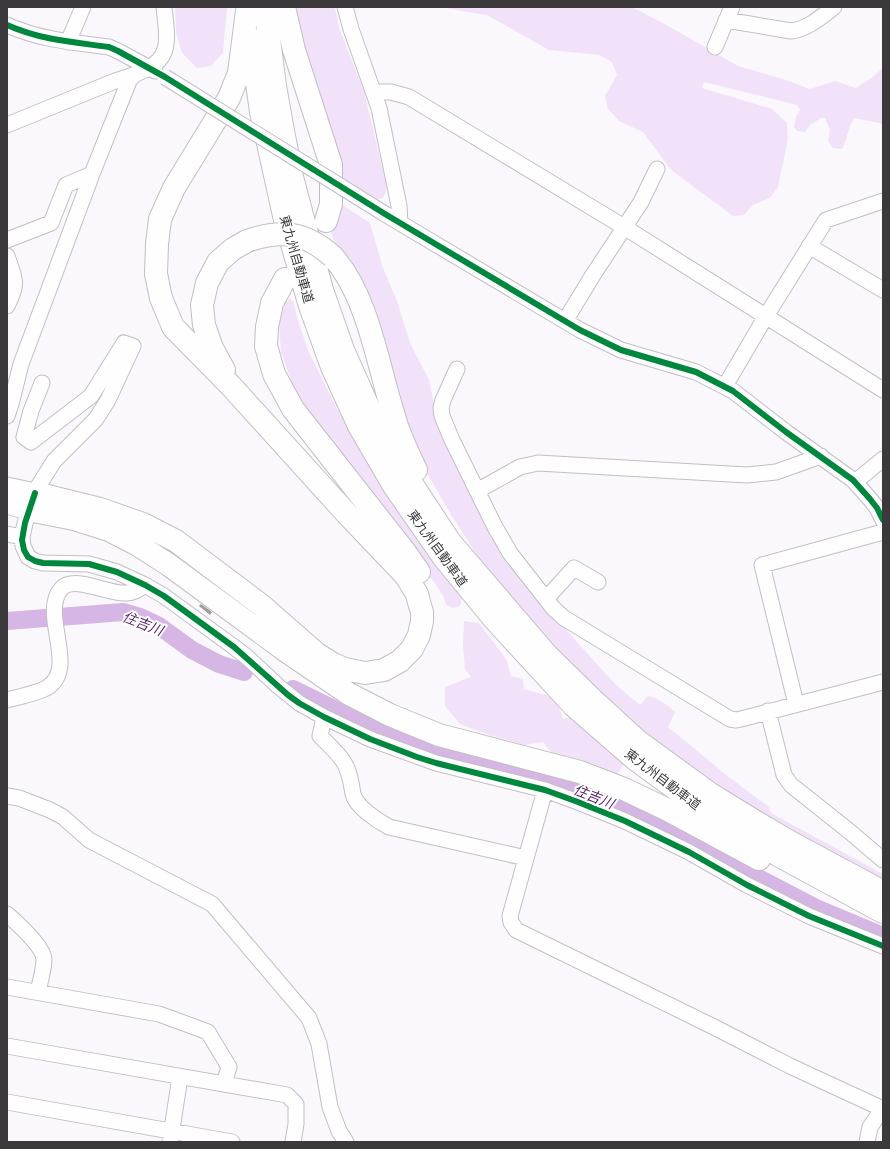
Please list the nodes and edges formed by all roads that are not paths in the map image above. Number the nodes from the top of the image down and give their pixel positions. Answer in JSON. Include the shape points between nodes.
{"nodes":[{"id":1,"x":83,"y":7,"type":"edge"},
{"id":2,"x":164,"y":7,"type":"edge"},
{"id":3,"x":284,"y":7,"type":"edge"},
{"id":4,"x":346,"y":7,"type":"edge"},
{"id":5,"x":834,"y":7,"type":"edge"},
{"id":6,"x":253,"y":8,"type":"edge"},
{"id":7,"x":729,"y":13,"type":"edge"},
{"id":8,"x":7,"y":25,"type":"edge"},
{"id":9,"x":68,"y":42,"type":"junction"},
{"id":10,"x":715,"y":47,"type":"dead end"},
{"id":11,"x":149,"y":68,"type":"junction"},
{"id":12,"x":133,"y":75,"type":"junction"},
{"id":13,"x":374,"y":92,"type":"junction"},
{"id":14,"x":7,"y":125,"type":"edge"},
{"id":15,"x":657,"y":169,"type":"dead end"},
{"id":16,"x":92,"y":174,"type":"junction"},
{"id":17,"x":883,"y":201,"type":"edge"},
{"id":18,"x":326,"y":221,"type":"dead end"},
{"id":19,"x":400,"y":222,"type":"junction"},
{"id":20,"x":624,"y":227,"type":"junction"},
{"id":21,"x":7,"y":240,"type":"edge"},
{"id":22,"x":809,"y":246,"type":"junction"},
{"id":23,"x":7,"y":256,"type":"edge"},
{"id":24,"x":10,"y":276,"type":"edge"},
{"id":25,"x":285,"y":280,"type":"dead end"},
{"id":26,"x":883,"y":290,"type":"edge"},
{"id":27,"x":7,"y":306,"type":"edge"},
{"id":28,"x":766,"y":316,"type":"junction"},
{"id":29,"x":565,"y":321,"type":"junction"},
{"id":30,"x":457,"y":369,"type":"dead end"},
{"id":31,"x":42,"y":383,"type":"dead end"},
{"id":32,"x":231,"y":386,"type":"junction"},
{"id":33,"x":725,"y":386,"type":"junction"},
{"id":34,"x":883,"y":390,"type":"edge"},
{"id":35,"x":7,"y":416,"type":"edge"},
{"id":36,"x":821,"y":456,"type":"junction"},
{"id":37,"x":883,"y":459,"type":"edge"},
{"id":38,"x":855,"y":482,"type":"junction"},
{"id":39,"x":7,"y":487,"type":"edge"},
{"id":40,"x":477,"y":491,"type":"junction"},
{"id":41,"x":32,"y":502,"type":"junction"},
{"id":42,"x":7,"y":504,"type":"edge"},
{"id":43,"x":883,"y":520,"type":"edge"},
{"id":44,"x":883,"y":532,"type":"edge"},
{"id":45,"x":7,"y":534,"type":"edge"},
{"id":46,"x":22,"y":537,"type":"junction"},
{"id":47,"x":450,"y":542,"type":"junction"},
{"id":48,"x":598,"y":582,"type":"dead end"},
{"id":49,"x":145,"y":585,"type":"junction"},
{"id":50,"x":546,"y":599,"type":"junction"},
{"id":51,"x":286,"y":650,"type":"junction"},
{"id":52,"x":883,"y":682,"type":"edge"},
{"id":53,"x":7,"y":700,"type":"edge"},
{"id":54,"x":796,"y":704,"type":"junction"},
{"id":55,"x":768,"y":712,"type":"junction"},
{"id":56,"x":324,"y":717,"type":"junction"},
{"id":57,"x":545,"y":790,"type":"junction"},
{"id":58,"x":7,"y":796,"type":"edge"},
{"id":59,"x":526,"y":858,"type":"junction"},
{"id":60,"x":883,"y":860,"type":"edge"},
{"id":61,"x":883,"y":892,"type":"edge"},
{"id":62,"x":883,"y":912,"type":"edge"},
{"id":63,"x":7,"y":914,"type":"edge"},
{"id":64,"x":883,"y":917,"type":"edge"},
{"id":65,"x":7,"y":928,"type":"edge"},
{"id":66,"x":26,"y":932,"type":"junction"},
{"id":67,"x":883,"y":946,"type":"edge"},
{"id":68,"x":7,"y":987,"type":"edge"},
{"id":69,"x":38,"y":992,"type":"junction"},
{"id":70,"x":7,"y":1046,"type":"edge"},
{"id":71,"x":180,"y":1077,"type":"junction"},
{"id":72,"x":224,"y":1084,"type":"junction"},
{"id":73,"x":7,"y":1102,"type":"edge"},
{"id":74,"x":883,"y":1108,"type":"edge"},
{"id":75,"x":170,"y":1137,"type":"edge"},
{"id":76,"x":232,"y":1142,"type":"edge"},
{"id":77,"x":293,"y":1142,"type":"edge"},
{"id":78,"x":346,"y":1142,"type":"edge"},
{"id":79,"x":867,"y":1142,"type":"edge"}],
"edges":[{"from":1,"to":9,"type":"street"},
{"from":2,"to":11,"type":"street","via":[[166,47],[162,57]]},
{"from":3,"to":18,"type":"highway","via":[[294,50],[331,165],[331,204]]},
{"from":4,"to":13,"type":"street"},
{"from":5,"to":7,"type":"street","via":[[807,27],[796,31]]},
{"from":6,"to":32,"type":"highway","via":[[239,73],[222,110],[174,188],[160,219],[157,244],[156,274],[161,298],[173,327]]},
{"from":6,"to":47,"type":"highway","name":"東九州自動車道","via":[[275,86],[292,177],[322,290],[343,350],[375,422],[402,469]]},
{"from":6,"to":62,"type":"highway","name":"東九州自動車道","via":[[261,112],[280,196],[310,306],[332,367],[359,426],[394,486],[444,558],[494,619],[574,706],[636,759],[702,808],[776,854]]},
{"from":7,"to":10,"type":"street"},
{"from":8,"to":9,"type":"street","via":[[36,36]]},
{"from":9,"to":11,"type":"street","via":[[113,48]]},
{"from":11,"to":12,"type":"street"},
{"from":11,"to":19,"type":"street","bridge":true},
{"from":12,"to":14,"type":"street"},
{"from":12,"to":16,"type":"street"},
{"from":13,"to":19,"type":"street","via":[[399,206]]},
{"from":13,"to":20,"type":"street","via":[[391,92],[408,97]]},
{"from":15,"to":20,"type":"street","via":[[641,202]]},
{"from":16,"to":21,"type":"street","via":[[66,185],[51,223]]},
{"from":16,"to":35,"type":"street","via":[[21,364]]},
{"from":17,"to":22,"type":"street","via":[[830,218]]},
{"from":19,"to":29,"type":"street"},
{"from":20,"to":28,"type":"street"},
{"from":20,"to":29,"type":"street"},
{"from":22,"to":26,"type":"street"},
{"from":22,"to":28,"type":"street"},
{"from":23,"to":24,"type":"street"},
{"from":24,"to":27,"type":"street","via":[[15,280],[14,292]]},
{"from":25,"to":51,"type":"highway","via":[[272,304],[268,327],[266,346],[274,374],[294,409],[418,571],[435,613],[431,640],[422,658],[409,672],[389,683],[370,686],[349,684]]},
{"from":28,"to":33,"type":"street"},
{"from":28,"to":34,"type":"street"},
{"from":29,"to":33,"type":"street","via":[[621,350],[696,372]]},
{"from":30,"to":40,"type":"street","via":[[443,400],[442,416]]},
{"from":31,"to":41,"type":"street","via":[[24,437],[30,442],[92,396],[124,343],[133,346],[108,400],[96,419],[54,460]]},
{"from":32,"to":41,"type":"highway","via":[[411,584],[422,612],[421,628],[412,649],[393,666],[365,673],[333,664],[317,654],[261,605],[176,541],[143,524],[100,509]]},
{"from":32,"to":47,"type":"highway","bridge":true,"via":[[204,325],[202,305],[206,284],[218,262],[233,249],[271,234],[296,235],[314,242],[333,257],[347,275],[359,299],[394,418],[426,494]]},
{"from":33,"to":36,"type":"street"},
{"from":36,"to":38,"type":"street"},
{"from":36,"to":40,"type":"street","via":[[776,472],[753,475],[538,463],[520,467]]},
{"from":37,"to":38,"type":"street"},
{"from":38,"to":43,"type":"street","via":[[877,508]]},
{"from":39,"to":41,"type":"main road"},
{"from":40,"to":50,"type":"street","via":[[510,553]]},
{"from":41,"to":42,"type":"main road"},
{"from":41,"to":46,"type":"street"},
{"from":41,"to":51,"type":"highway","via":[[109,530],[138,545]]},
{"from":44,"to":54,"type":"street","via":[[762,565]]},
{"from":45,"to":46,"type":"street"},
{"from":46,"to":49,"type":"street","via":[[24,550],[34,561],[89,564]]},
{"from":47,"to":61,"type":"highway","name":"東九州自動車道","via":[[546,654],[639,742],[709,793],[756,822]]},
{"from":48,"to":50,"type":"street","via":[[574,568]]},
{"from":49,"to":53,"type":"street","via":[[139,590],[125,594],[85,584],[72,584],[62,588],[57,597],[55,618],[60,667],[54,682],[46,688]]},
{"from":49,"to":56,"type":"street","via":[[234,647],[288,695]]},
{"from":50,"to":55,"type":"street","via":[[564,618],[724,716],[736,720]]},
{"from":51,"to":64,"type":"highway","via":[[349,694],[390,716],[439,735],[580,772],[624,789],[796,878]]},
{"from":52,"to":54,"type":"street"},
{"from":54,"to":55,"type":"street"},
{"from":55,"to":60,"type":"street","via":[[784,775],[791,785]]},
{"from":56,"to":57,"type":"street","via":[[370,739],[436,763]]},
{"from":56,"to":59,"type":"street","via":[[320,736],[344,761],[357,802],[378,821],[389,827]]},
{"from":57,"to":59,"type":"street"},
{"from":57,"to":67,"type":"street","via":[[625,821],[809,916]]},
{"from":58,"to":78,"type":"street","via":[[50,810],[63,817],[89,840],[212,904],[309,1018],[319,1044],[330,1108]]},
{"from":59,"to":74,"type":"street","via":[[510,916],[516,930],[790,1066]]},
{"from":63,"to":66,"type":"street"},
{"from":65,"to":66,"type":"street"},
{"from":66,"to":69,"type":"street","via":[[43,952]]},
{"from":68,"to":69,"type":"street"},
{"from":69,"to":72,"type":"street","via":[[159,1014],[208,1032],[230,1067]]},
{"from":70,"to":71,"type":"street"},
{"from":71,"to":72,"type":"street"},
{"from":71,"to":75,"type":"street"},
{"from":72,"to":77,"type":"street","via":[[287,1095],[296,1104]]},
{"from":73,"to":75,"type":"street"},
{"from":74,"to":79,"type":"street","via":[[870,1128]]},
{"from":75,"to":76,"type":"street"}]}
